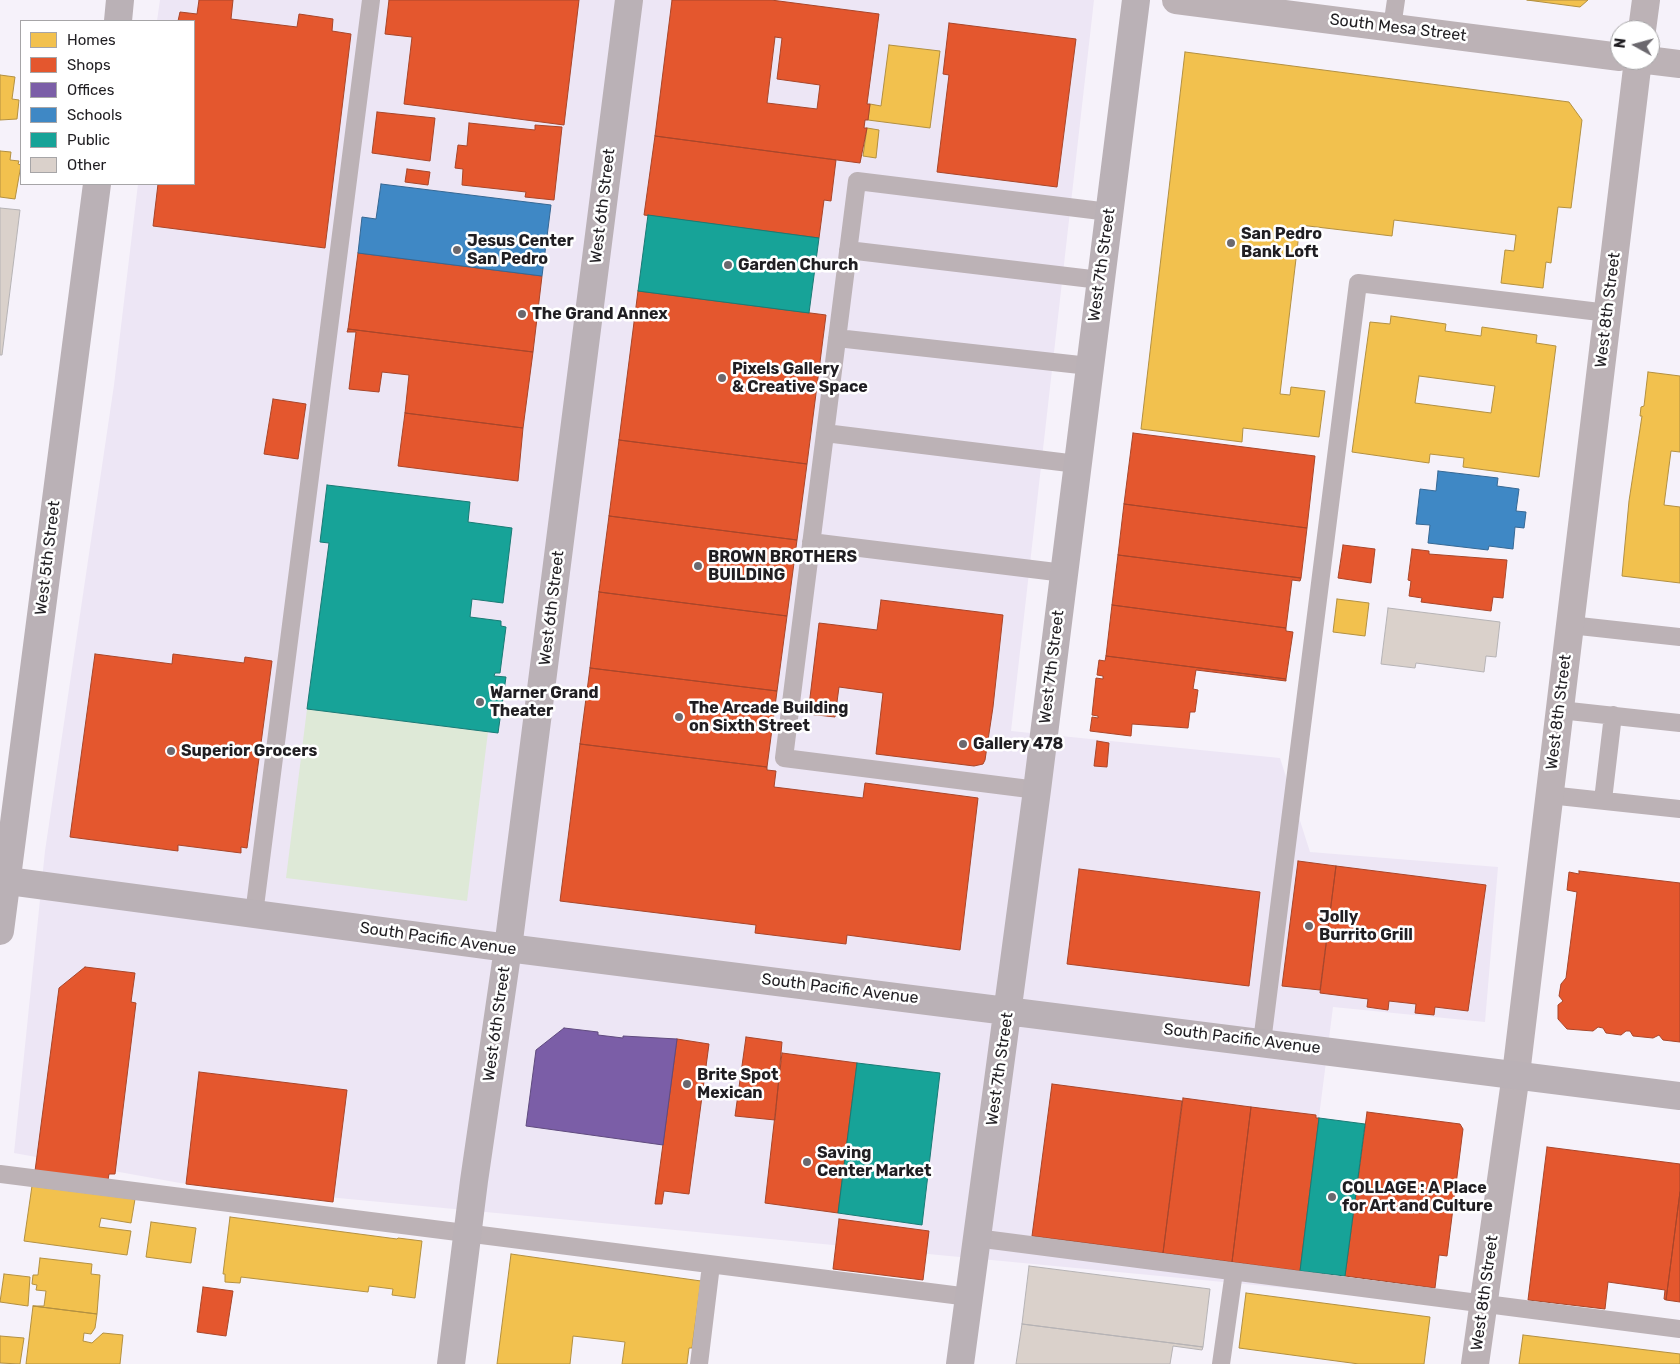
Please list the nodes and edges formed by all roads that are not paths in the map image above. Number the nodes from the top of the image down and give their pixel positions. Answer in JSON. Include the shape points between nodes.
{"nodes":[{"id":1,"x":120,"y":0,"type":"edge"},
{"id":2,"x":371,"y":0,"type":"edge"},
{"id":3,"x":629,"y":0,"type":"edge"},
{"id":4,"x":1136,"y":0,"type":"edge"},
{"id":5,"x":1176,"y":0,"type":"edge"},
{"id":6,"x":1396,"y":0,"type":"edge"},
{"id":7,"x":1646,"y":0,"type":"edge"},
{"id":8,"x":118,"y":20,"type":"edge"},
{"id":9,"x":1643,"y":20,"type":"edge"},
{"id":10,"x":1392,"y":27,"type":"junction"},
{"id":11,"x":1610,"y":56,"type":"edge"},
{"id":12,"x":1660,"y":62,"type":"edge"},
{"id":13,"x":1680,"y":64,"type":"edge"},
{"id":14,"x":1637,"y":70,"type":"edge"},
{"id":15,"x":97,"y":185,"type":"edge"},
{"id":16,"x":1109,"y":212,"type":"junction"},
{"id":17,"x":848,"y":250,"type":"junction"},
{"id":18,"x":1100,"y":280,"type":"junction"},
{"id":19,"x":1608,"y":314,"type":"junction"},
{"id":20,"x":837,"y":338,"type":"junction"},
{"id":21,"x":1089,"y":366,"type":"junction"},
{"id":22,"x":825,"y":433,"type":"junction"},
{"id":23,"x":1077,"y":464,"type":"junction"},
{"id":24,"x":811,"y":542,"type":"junction"},
{"id":25,"x":1064,"y":573,"type":"junction"},
{"id":26,"x":1570,"y":625,"type":"junction"},
{"id":27,"x":1680,"y":637,"type":"edge"},
{"id":28,"x":1560,"y":710,"type":"junction"},
{"id":29,"x":1613,"y":715,"type":"junction"},
{"id":30,"x":1680,"y":722,"type":"edge"},
{"id":31,"x":1037,"y":790,"type":"junction"},
{"id":32,"x":1549,"y":795,"type":"junction"},
{"id":33,"x":1602,"y":800,"type":"junction"},
{"id":34,"x":1680,"y":809,"type":"edge"},
{"id":35,"x":3,"y":880,"type":"edge"},
{"id":36,"x":254,"y":914,"type":"junction"},
{"id":37,"x":0,"y":931,"type":"edge"},
{"id":38,"x":508,"y":948,"type":"junction"},
{"id":39,"x":1008,"y":1010,"type":"junction"},
{"id":40,"x":1262,"y":1042,"type":"junction"},
{"id":41,"x":1516,"y":1074,"type":"junction"},
{"id":42,"x":1680,"y":1096,"type":"edge"},
{"id":43,"x":0,"y":1174,"type":"edge"},
{"id":44,"x":468,"y":1235,"type":"junction"},
{"id":45,"x":976,"y":1238,"type":"junction"},
{"id":46,"x":711,"y":1265,"type":"junction"},
{"id":47,"x":1234,"y":1272,"type":"junction"},
{"id":48,"x":969,"y":1298,"type":"junction"},
{"id":49,"x":1483,"y":1305,"type":"junction"},
{"id":50,"x":1680,"y":1329,"type":"edge"},
{"id":51,"x":451,"y":1364,"type":"edge"},
{"id":52,"x":699,"y":1364,"type":"edge"},
{"id":53,"x":960,"y":1364,"type":"edge"},
{"id":54,"x":1221,"y":1364,"type":"edge"},
{"id":55,"x":1475,"y":1364,"type":"edge"}],
"edges":[{"from":1,"to":8,"type":"main road"},
{"from":2,"to":36,"type":"lane"},
{"from":3,"to":38,"type":"main road","name":"West 6th Street"},
{"from":4,"to":16,"type":"main road","name":"West 7th Street"},
{"from":5,"to":10,"type":"street","name":"South Mesa Street"},
{"from":6,"to":10,"type":"lane"},
{"from":7,"to":9,"type":"street"},
{"from":10,"to":11,"type":"street","name":"South Mesa Street"},
{"from":12,"to":13,"type":"street"},
{"from":14,"to":19,"type":"street","name":"West 8th Street"},
{"from":15,"to":35,"type":"main road","name":"West 5th Street"},
{"from":16,"to":17,"type":"lane","via":[[857,181]]},
{"from":16,"to":18,"type":"main road","name":"West 7th Street"},
{"from":17,"to":18,"type":"lane"},
{"from":17,"to":20,"type":"lane"},
{"from":18,"to":21,"type":"main road","name":"West 7th Street"},
{"from":19,"to":26,"type":"street","name":"West 8th Street"},
{"from":19,"to":40,"type":"lane","via":[[1358,283]]},
{"from":20,"to":21,"type":"lane"},
{"from":20,"to":22,"type":"lane"},
{"from":21,"to":23,"type":"main road","name":"West 7th Street"},
{"from":22,"to":23,"type":"lane"},
{"from":22,"to":24,"type":"lane"},
{"from":23,"to":25,"type":"main road","name":"West 7th Street"},
{"from":24,"to":25,"type":"lane"},
{"from":24,"to":31,"type":"lane","via":[[784,758]]},
{"from":25,"to":31,"type":"main road","name":"West 7th Street"},
{"from":26,"to":27,"type":"lane"},
{"from":26,"to":28,"type":"street","name":"West 8th Street"},
{"from":28,"to":29,"type":"lane"},
{"from":28,"to":32,"type":"street","name":"West 8th Street"},
{"from":29,"to":30,"type":"lane"},
{"from":29,"to":33,"type":"lane"},
{"from":31,"to":39,"type":"main road","name":"West 7th Street"},
{"from":32,"to":33,"type":"lane"},
{"from":32,"to":41,"type":"street","name":"West 8th Street"},
{"from":33,"to":34,"type":"lane"},
{"from":35,"to":36,"type":"main road","name":"South Pacific Avenue"},
{"from":35,"to":37,"type":"main road","name":"West 5th Street"},
{"from":36,"to":38,"type":"main road","name":"South Pacific Avenue"},
{"from":38,"to":39,"type":"main road","name":"South Pacific Avenue"},
{"from":38,"to":44,"type":"main road","name":"West 6th Street"},
{"from":39,"to":40,"type":"main road","name":"South Pacific Avenue"},
{"from":39,"to":45,"type":"main road","name":"West 7th Street"},
{"from":40,"to":41,"type":"main road","name":"South Pacific Avenue"},
{"from":41,"to":42,"type":"main road","name":"South Pacific Avenue"},
{"from":41,"to":49,"type":"street","name":"West 8th Street"},
{"from":43,"to":44,"type":"lane"},
{"from":44,"to":46,"type":"lane"},
{"from":44,"to":51,"type":"main road","name":"West 6th Street"},
{"from":45,"to":47,"type":"lane"},
{"from":45,"to":48,"type":"main road","name":"West 7th Street"},
{"from":46,"to":48,"type":"lane"},
{"from":46,"to":52,"type":"lane"},
{"from":47,"to":49,"type":"lane"},
{"from":47,"to":54,"type":"lane"},
{"from":48,"to":53,"type":"main road","name":"West 7th Street"},
{"from":49,"to":50,"type":"lane"},
{"from":49,"to":55,"type":"street","name":"West 8th Street"}]}
